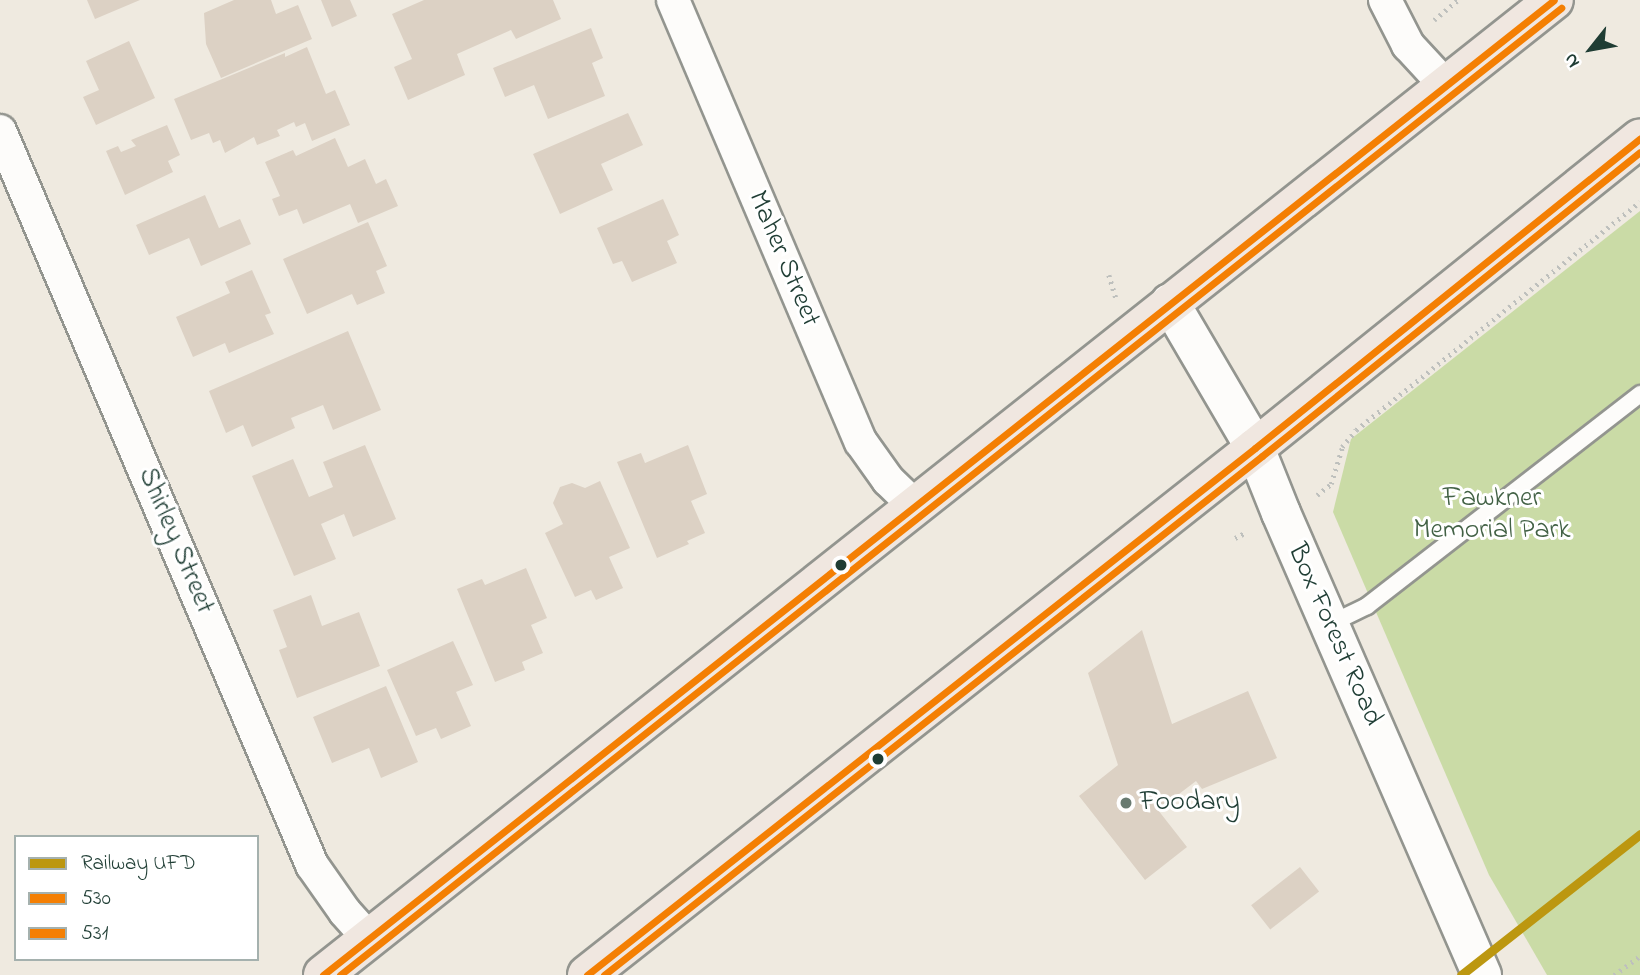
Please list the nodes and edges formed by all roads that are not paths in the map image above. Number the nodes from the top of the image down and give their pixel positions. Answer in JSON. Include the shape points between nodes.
{"nodes":[{"id":1,"x":673,"y":0,"type":"edge"},
{"id":2,"x":1385,"y":0,"type":"edge"},
{"id":3,"x":1554,"y":0,"type":"edge"},
{"id":4,"x":1446,"y":86,"type":"junction"},
{"id":5,"x":0,"y":131,"type":"edge"},
{"id":6,"x":1640,"y":139,"type":"edge"},
{"id":7,"x":1170,"y":303,"type":"junction"},
{"id":8,"x":1640,"y":394,"type":"edge"},
{"id":9,"x":1255,"y":448,"type":"junction"},
{"id":10,"x":914,"y":505,"type":"junction"},
{"id":11,"x":1330,"y":624,"type":"junction"},
{"id":12,"x":369,"y":939,"type":"junction"},
{"id":13,"x":323,"y":975,"type":"edge"},
{"id":14,"x":587,"y":975,"type":"edge"},
{"id":15,"x":1482,"y":975,"type":"edge"}],
"edges":[{"from":1,"to":10,"type":"street","name":"Maher Street","via":[[861,442],[888,480]]},
{"from":2,"to":4,"type":"street","via":[[1408,45]]},
{"from":3,"to":4,"type":"highway"},
{"from":4,"to":7,"type":"highway"},
{"from":5,"to":12,"type":"street","name":"Shirley Street","via":[[312,866]]},
{"from":6,"to":9,"type":"highway"},
{"from":7,"to":9,"type":"street","name":"Box Forest Road"},
{"from":7,"to":10,"type":"highway"},
{"from":8,"to":11,"type":"lane","via":[[1367,606]]},
{"from":9,"to":11,"type":"street","name":"Box Forest Road"},
{"from":9,"to":14,"type":"highway"},
{"from":10,"to":12,"type":"highway"},
{"from":11,"to":15,"type":"street","name":"Box Forest Road"},
{"from":12,"to":13,"type":"highway"}]}
